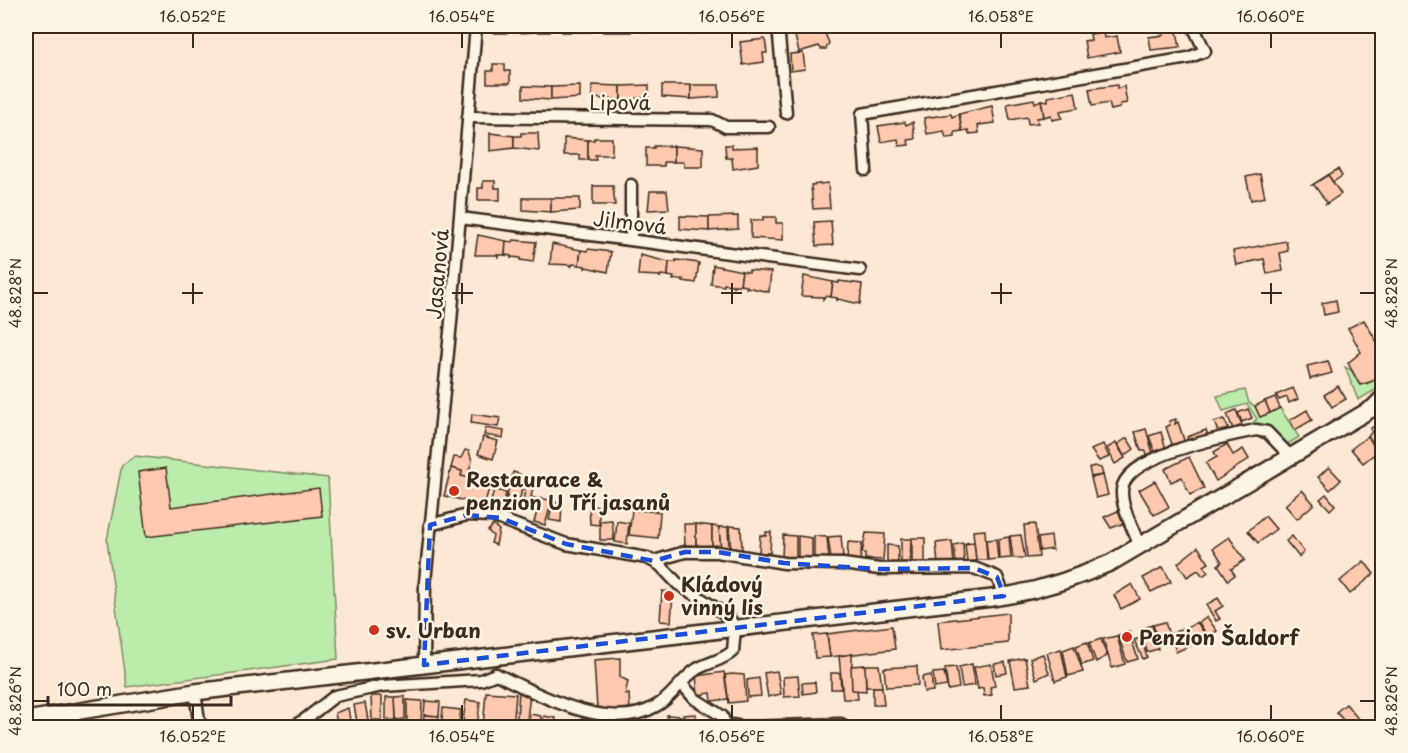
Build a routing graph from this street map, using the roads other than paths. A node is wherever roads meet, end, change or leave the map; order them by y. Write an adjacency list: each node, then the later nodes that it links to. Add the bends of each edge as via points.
1 (476, 26): 5 (street, Jasanová)
2 (778, 26): 4 (street)
3 (1193, 26): 7 (street, via 1205,51 1188,58 862,114)
4 (786, 113)
5 (468, 117): 6 (street, Lipová, via 712,120 726,127); 9 (street, Jasanová)
6 (769, 127)
7 (866, 170)
8 (631, 185): 10 (street)
9 (460, 218): 10 (street, Jilmová); 14 (street, Jasanová)
10 (631, 240): 11 (street, Jilmová)
11 (860, 270)
12 (1383, 399): 13 (main road)
13 (1292, 458): 15 (main road); 15 (street, via 1267,432 1256,430 1179,450 1137,468 1122,489)
14 (430, 525): 16 (street, via 467,515 492,516 566,544 639,555); 20 (street, Jasanová, via 424,594)
15 (1140, 547): 17 (main road, via 1053,586)
16 (654, 561): 17 (street, via 685,552 717,552 784,563 879,569 975,568 997,577); 18 (street, via 678,584 723,611)
17 (1004, 596): 18 (main road)
18 (735, 628): 19 (main road); 22 (street, via 733,651 696,669)
19 (498, 656): 20 (main road); 21 (street)
20 (424, 665): 23 (main road)
21 (496, 674): 22 (street, via 559,704 630,716 659,705); 26 (street, via 481,680 381,686 335,696)
22 (682, 684): 27 (street, via 695,699 722,716)
23 (195, 692): 24 (main road); 28 (street)
24 (26, 720)
25 (841, 724): 27 (street)
26 (297, 725): 29 (street)
27 (723, 726)
28 (200, 728)
29 (312, 728)

